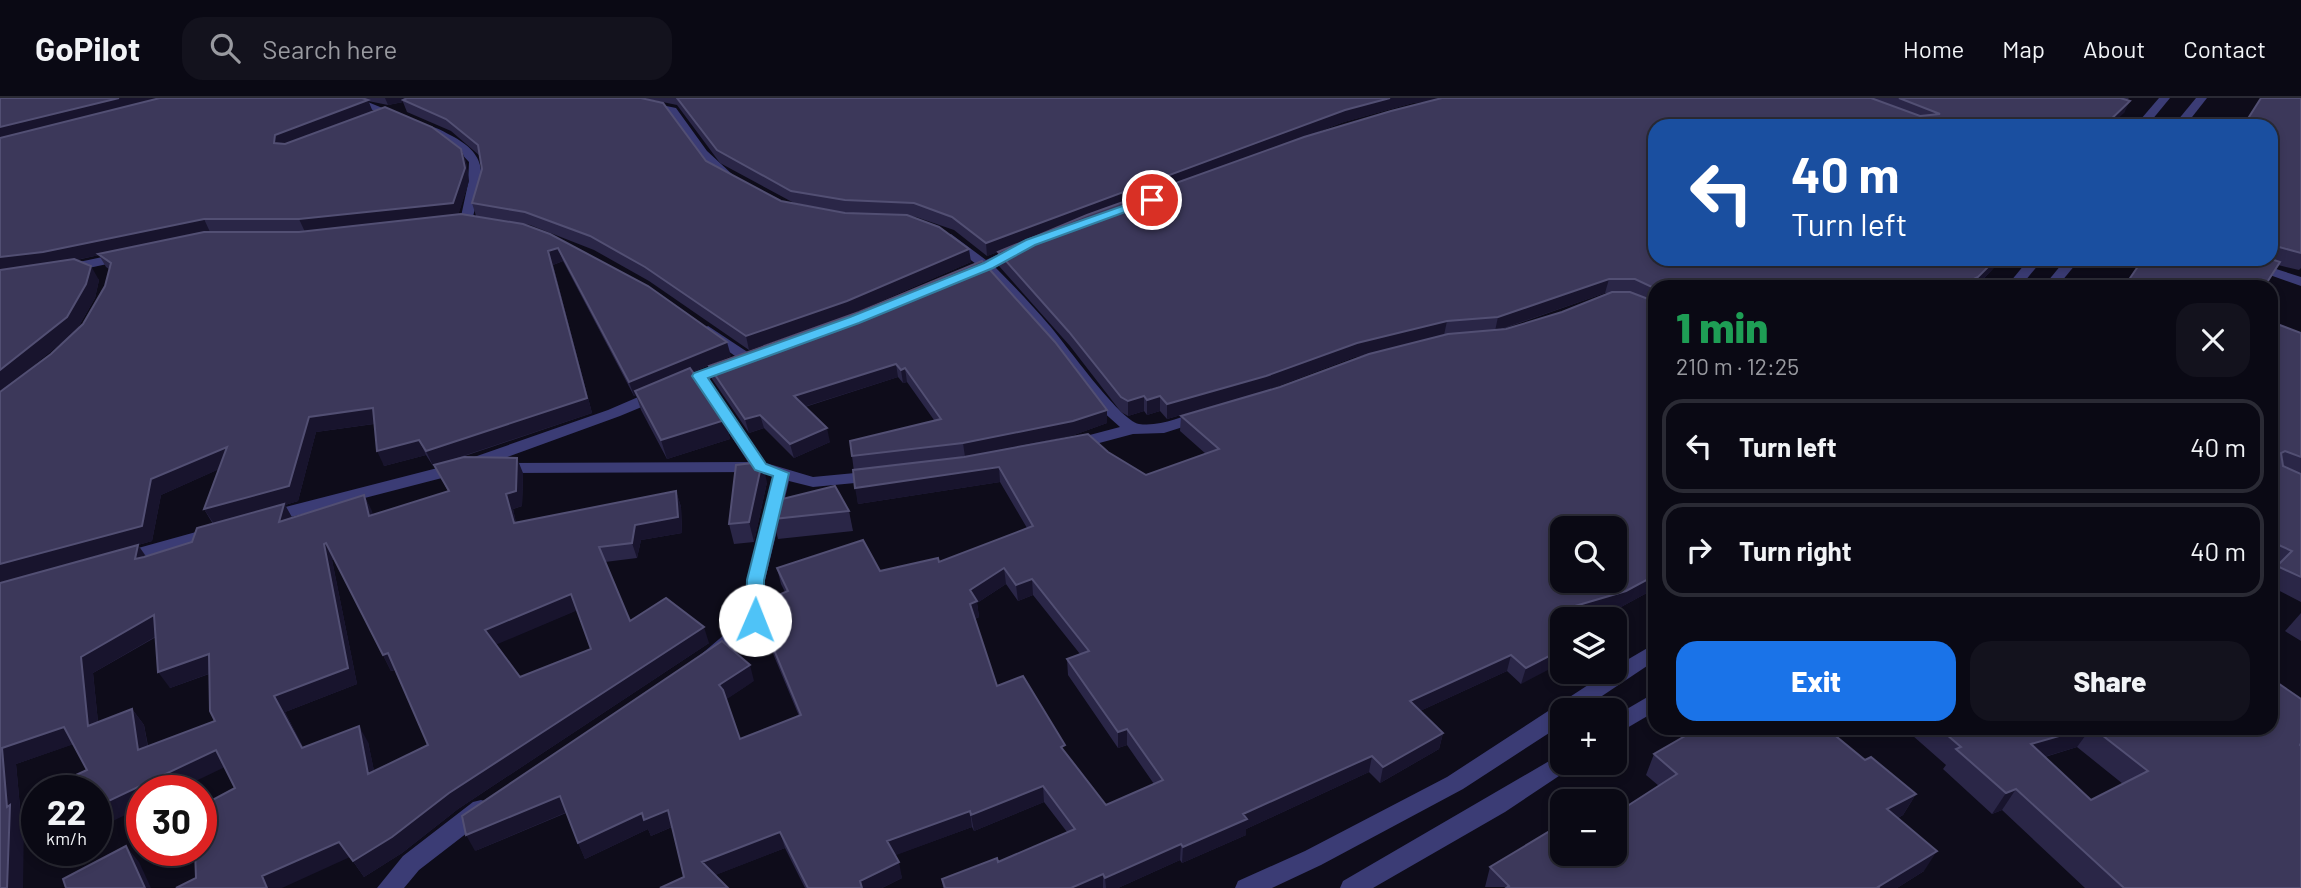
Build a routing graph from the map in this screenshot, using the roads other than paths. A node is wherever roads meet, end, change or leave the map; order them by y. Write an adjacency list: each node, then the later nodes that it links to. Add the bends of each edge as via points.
1 (348, 98): 7 (street)
2 (612, 98): 5 (street)
3 (2165, 98): 8 (street)
4 (2202, 98): 9 (street)
5 (661, 101): 10 (street, via 713,167)
6 (412, 104): 7 (street)
7 (383, 116): 11 (street, via 472,153 479,169 459,222)
8 (2147, 119)
9 (2185, 119)
10 (739, 181)
11 (496, 227)
12 (938, 231): 16 (street)
13 (1031, 243): 16 (street)
14 (138, 252): 15 (street, via 113,261)
15 (82, 264): 20 (street); 21 (street)
16 (988, 266): 22 (street); 29 (street, via 1063,351 1113,417)
17 (2030, 266): 23 (street)
18 (2067, 266): 24 (street)
19 (2253, 266): 25 (street)
20 (52, 272)
21 (108, 276)
22 (953, 279)
23 (2018, 280)
24 (2056, 280)
25 (2301, 282)
26 (691, 319): 27 (street, via 753,356)
27 (699, 376): 31 (street, via 614,413); 32 (street)
28 (1213, 413): 29 (street, via 1164,428)
29 (1133, 429): 30 (street)
30 (1057, 449)
31 (463, 467): 32 (street); 35 (street)
32 (760, 467): 33 (street)
33 (782, 473): 34 (street, via 813,482); 37 (street, via 755,580 755,620)
34 (900, 473)
35 (104, 564)
36 (1648, 655): 38 (street)
37 (689, 670)
38 (1585, 698)
39 (1648, 706): 40 (street)
40 (1627, 719)
41 (1550, 721): 45 (street, via 1455,783)
42 (1550, 770): 46 (street)
43 (500, 796): 44 (street, via 411,863)
44 (389, 888)
45 (1247, 888)
46 (1352, 888)

